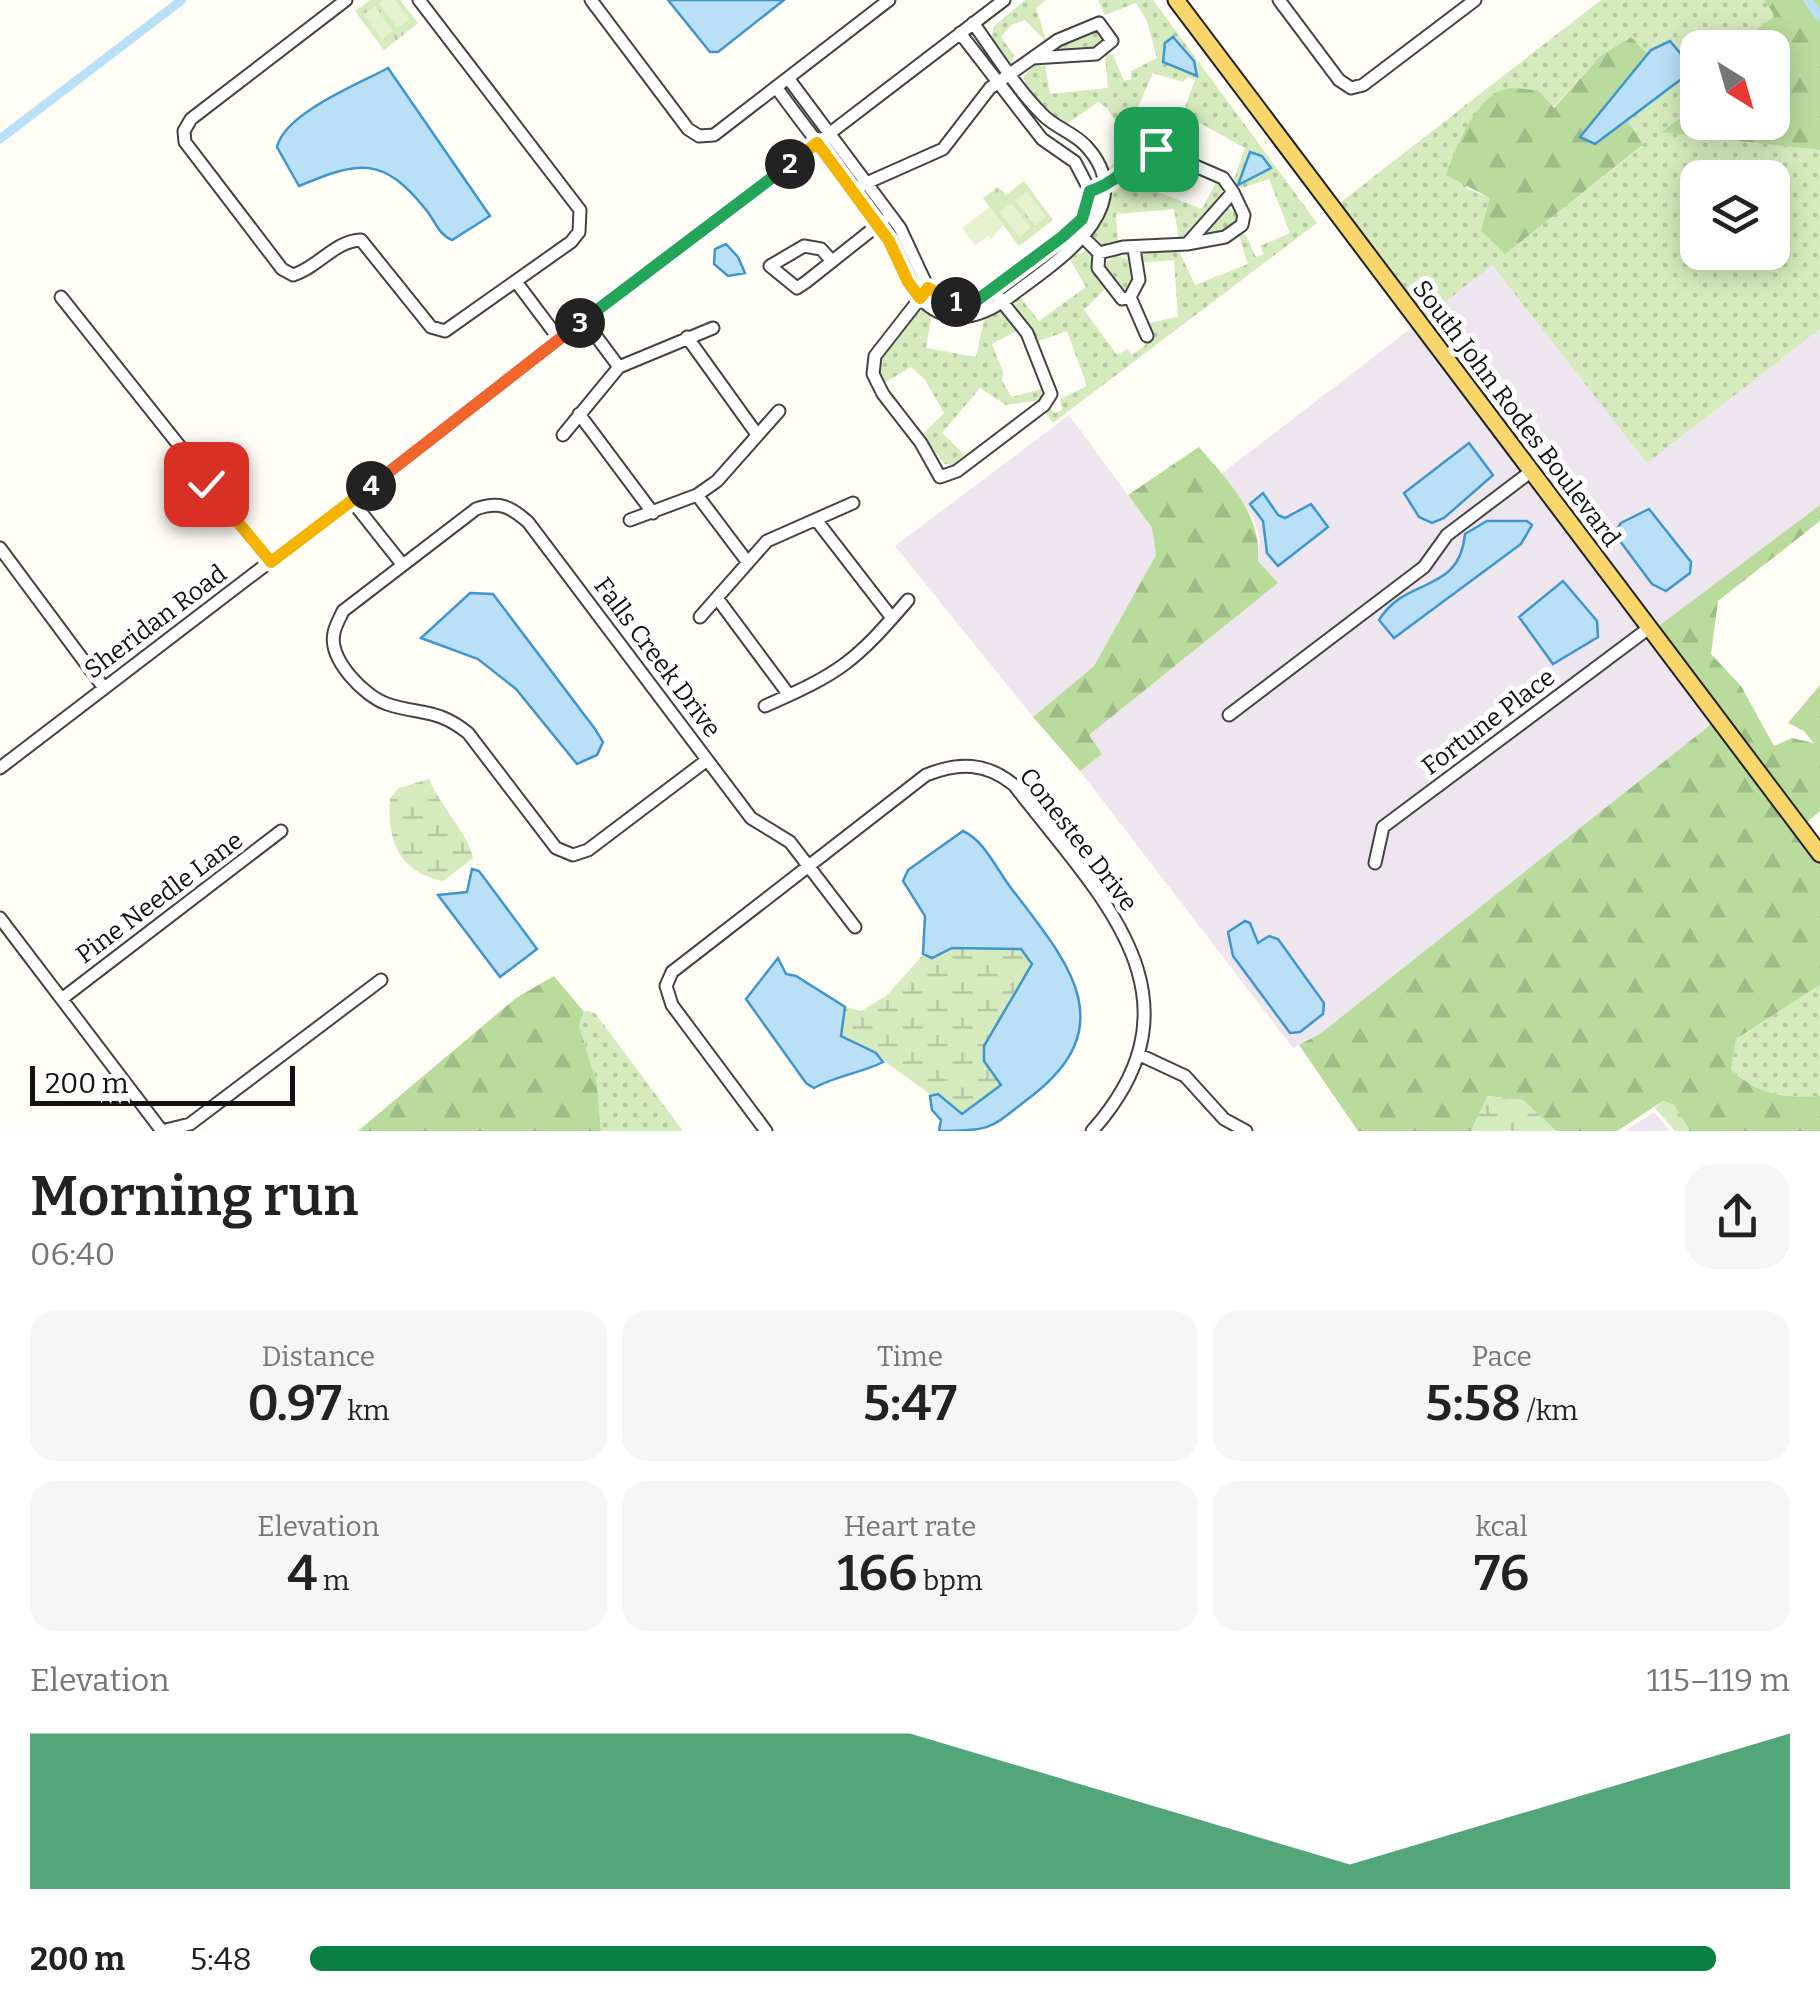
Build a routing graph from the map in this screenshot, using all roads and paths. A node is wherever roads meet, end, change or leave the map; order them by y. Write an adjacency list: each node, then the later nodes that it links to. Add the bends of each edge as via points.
1 (346, 0): 32 (street, via 191,118 185,142 282,270 293,275 346,240 361,240 432,326 445,332)
2 (419, 0): 32 (street, via 580,210 571,242)
3 (591, 0): 15 (street, via 699,136 714,134)
4 (889, 0): 13 (street)
5 (1004, 0): 9 (street, Sheridan Road)
6 (1176, 0): 48 (main road, South John Rodes Boulevard)
7 (1279, 0): 8 (street, via 1351,88)
8 (1475, 0)
9 (973, 23): 10 (street, Sheridan Road); 12 (street)
10 (960, 33): 14 (street); 17 (street, Sheridan Road)
11 (1033, 58): 11 (street, via 1093,24 1104,26 1112,41 1096,54); 12 (street)
12 (1012, 74): 14 (street); 16 (street, via 1039,112)
13 (788, 78): 15 (street); 17 (street)
14 (998, 82): 19 (street); 20 (street, via 943,149)
15 (776, 87): 18 (street)
16 (1061, 129): 19 (street); 21 (street, via 1093,157)
17 (830, 133): 18 (street, Sheridan Road); 20 (street)
18 (817, 143): 22 (street); 38 (street, Sheridan Road)
19 (1052, 145): 21 (street)
20 (865, 183): 22 (street); 24 (street)
21 (1096, 189): 23 (street, via 1156,149 1223,178); 26 (street); 27 (street, via 1102,205)
22 (853, 192): 25 (street)
23 (1234, 192): 28 (street); 28 (street, via 1242,225 1225,237)
24 (890, 215): 25 (street); 34 (street)
25 (878, 225): 31 (street); 34 (street)
26 (1074, 227): 27 (street); 33 (street)
27 (1084, 238): 30 (street); 37 (street)
28 (1187, 244): 29 (street)
29 (1134, 249): 30 (street); 35 (street, via 1139,280)
30 (1099, 253): 35 (street, via 1107,282 1122,299)
31 (832, 261): 31 (street, via 797,288 770,266 804,246 821,249)
32 (517, 283): 42 (street)
33 (994, 290): 34 (street, via 976,301 949,302); 37 (street)
34 (924, 293): 37 (street, via 935,311 962,317); 37 (street, via 875,356 873,374 940,478 1044,406 1050,394 1027,333)
35 (1130, 297): 40 (street)
36 (61, 298): 57 (street)
37 (1003, 302)
38 (584, 320): 42 (street, Sheridan Road); 43 (street)
39 (713, 328): 41 (street)
40 (1147, 336)
41 (687, 337): 43 (street); 46 (street)
42 (560, 339): 50 (street, Sheridan Road)
43 (619, 367): 45 (street)
44 (779, 410): 46 (street)
45 (579, 414): 47 (street); 52 (street)
46 (756, 434): 49 (street)
47 (562, 435)
48 (1529, 473): 63 (main road, South John Rodes Boulevard); 67 (street, via 1447,534 1424,567)
49 (697, 496): 52 (street); 56 (street)
50 (352, 501): 57 (street, Sheridan Road); 58 (street)
51 (853, 502): 54 (street)
52 (653, 513): 53 (street)
53 (630, 520)
54 (818, 522): 56 (street, via 767,541); 62 (street)
55 (0, 548): 64 (street)
56 (746, 560): 59 (street)
57 (271, 562): 64 (street, Sheridan Road)
58 (402, 564): 68 (street, Falls Creek Drive, via 476,509 511,506); 68 (street, via 343,611 333,635 336,656 366,693 388,705 450,718 468,732 556,848 573,855 588,850)
59 (718, 598): 61 (street); 65 (street)
60 (908, 600): 62 (street)
61 (700, 617)
62 (892, 618): 65 (street, via 842,670)
63 (1649, 628): 71 (main road, South John Rodes Boulevard); 72 (street, Fortune Place, via 1384,827)
64 (104, 688): 69 (street, Sheridan Road)
65 (789, 695): 66 (street)
66 (765, 706)
67 (1230, 715)
68 (707, 760): 73 (street, Falls Creek Drive, via 750,818 790,842)
69 (1, 766)
70 (282, 831): 77 (street, Pine Needle Lane)
71 (1820, 854)
72 (1374, 863)
73 (808, 866): 75 (street, Falls Creek Drive); 78 (street, Conestee Drive, via 926,776 969,764 998,772 1134,950 1142,982); 79 (street, Conestee Drive, via 672,972 666,986 672,1006)
74 (0, 918): 77 (street)
75 (855, 927)
76 (381, 980): 77 (street, via 190,1124 162,1130)
77 (63, 998)
78 (1140, 1056): 80 (street, Conestee Drive, via 1119,1101); 81 (street, via 1185,1076 1224,1119)
79 (766, 1131)
80 (1092, 1131)
81 (1246, 1131)

